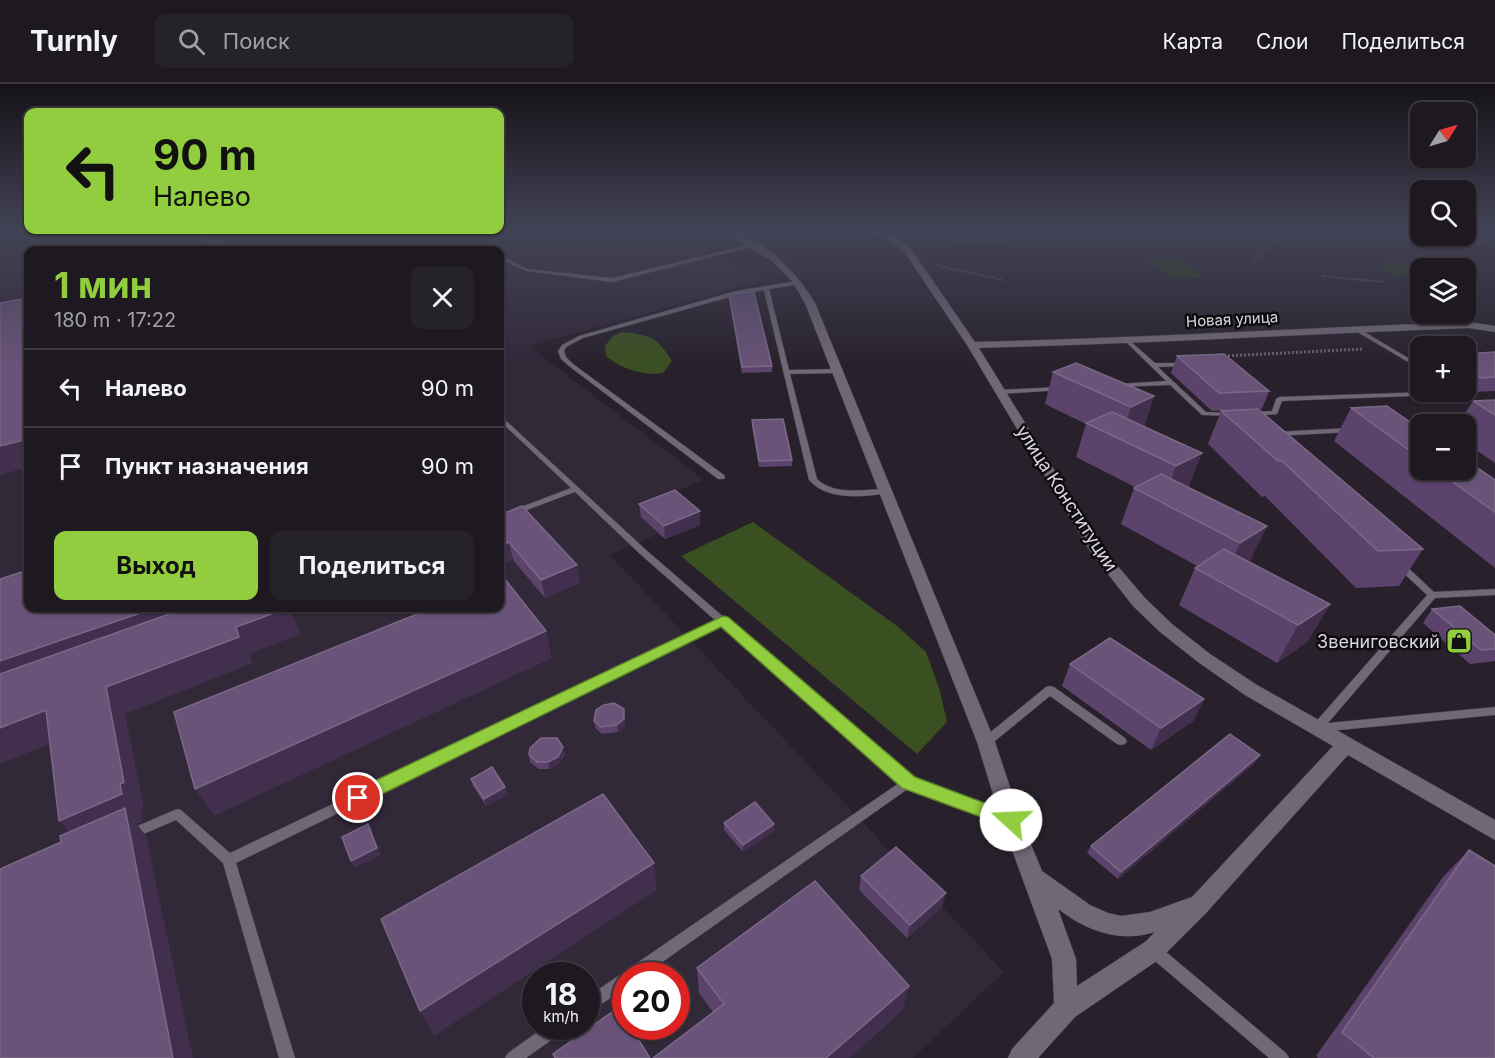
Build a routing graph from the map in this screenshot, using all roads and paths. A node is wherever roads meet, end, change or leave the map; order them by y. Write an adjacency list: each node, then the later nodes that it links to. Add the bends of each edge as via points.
1 (581, 276): 2 (lane, via 612,280)
2 (626, 276)
3 (792, 276): 9 (street)
4 (925, 276): 14 (street, улица Конституции)
5 (987, 276): 7 (path)
6 (1327, 276): 8 (path)
7 (1003, 280)
8 (1384, 282)
9 (799, 284): 10 (lane); 19 (street)
10 (766, 289): 20 (lane); 29 (lane, via 736,293 581,337 561,351 571,365)
11 (1356, 329): 12 (street, Новая улица, via 1468,325); 13 (street, Новая улица); 15 (lane)
12 (1494, 329)
13 (1128, 341): 14 (street, Новая улица); 18 (lane)
14 (972, 345): 24 (street, улица Конституции)
15 (1387, 348): 16 (lane); 17 (path, via 1210,357)
16 (1410, 361)
17 (1198, 363): 18 (lane)
18 (1155, 365): 21 (lane)
19 (838, 371): 20 (lane); 31 (street)
20 (786, 372): 31 (lane, via 816,485 832,492)
21 (1173, 383): 22 (lane); 25 (lane, via 1204,414 1216,416 1275,413 1280,399)
22 (1115, 386)
23 (1068, 388): 24 (lane)
24 (999, 392): 38 (street, улица Конституции, via 1097,551 1139,602 1203,658)
25 (1410, 394)
26 (504, 422): 30 (lane)
27 (1359, 429): 28 (lane)
28 (1267, 434)
29 (721, 477)
30 (576, 489): 32 (lane); 36 (lane)
31 (886, 491): 40 (street)
32 (504, 516)
33 (1388, 555): 35 (lane)
34 (1495, 592): 35 (lane)
35 (1432, 595): 38 (lane)
36 (723, 621): 42 (lane); 46 (lane)
37 (1495, 711): 38 (lane)
38 (1317, 728): 41 (street, улица Конституции)
39 (1121, 741): 40 (lane, via 1050,690)
40 (986, 742): 43 (street)
41 (1346, 745): 44 (street, улица Конституции); 48 (street)
42 (908, 783): 43 (lane); 50 (lane)
43 (1011, 820): 47 (street)
44 (1495, 831)
45 (115, 842): 46 (lane, via 177,814)
46 (229, 860): 53 (lane)
47 (1035, 877): 48 (street, via 1067,904 1099,921 1132,927); 51 (street, via 1064,959)
48 (1199, 904): 49 (street)
49 (1153, 950): 51 (street); 56 (lane)
50 (651, 962)
51 (1066, 1008): 55 (street)
52 (539, 1040): 54 (lane)
53 (287, 1058)
54 (513, 1058)
55 (1021, 1058)
56 (1281, 1058)

